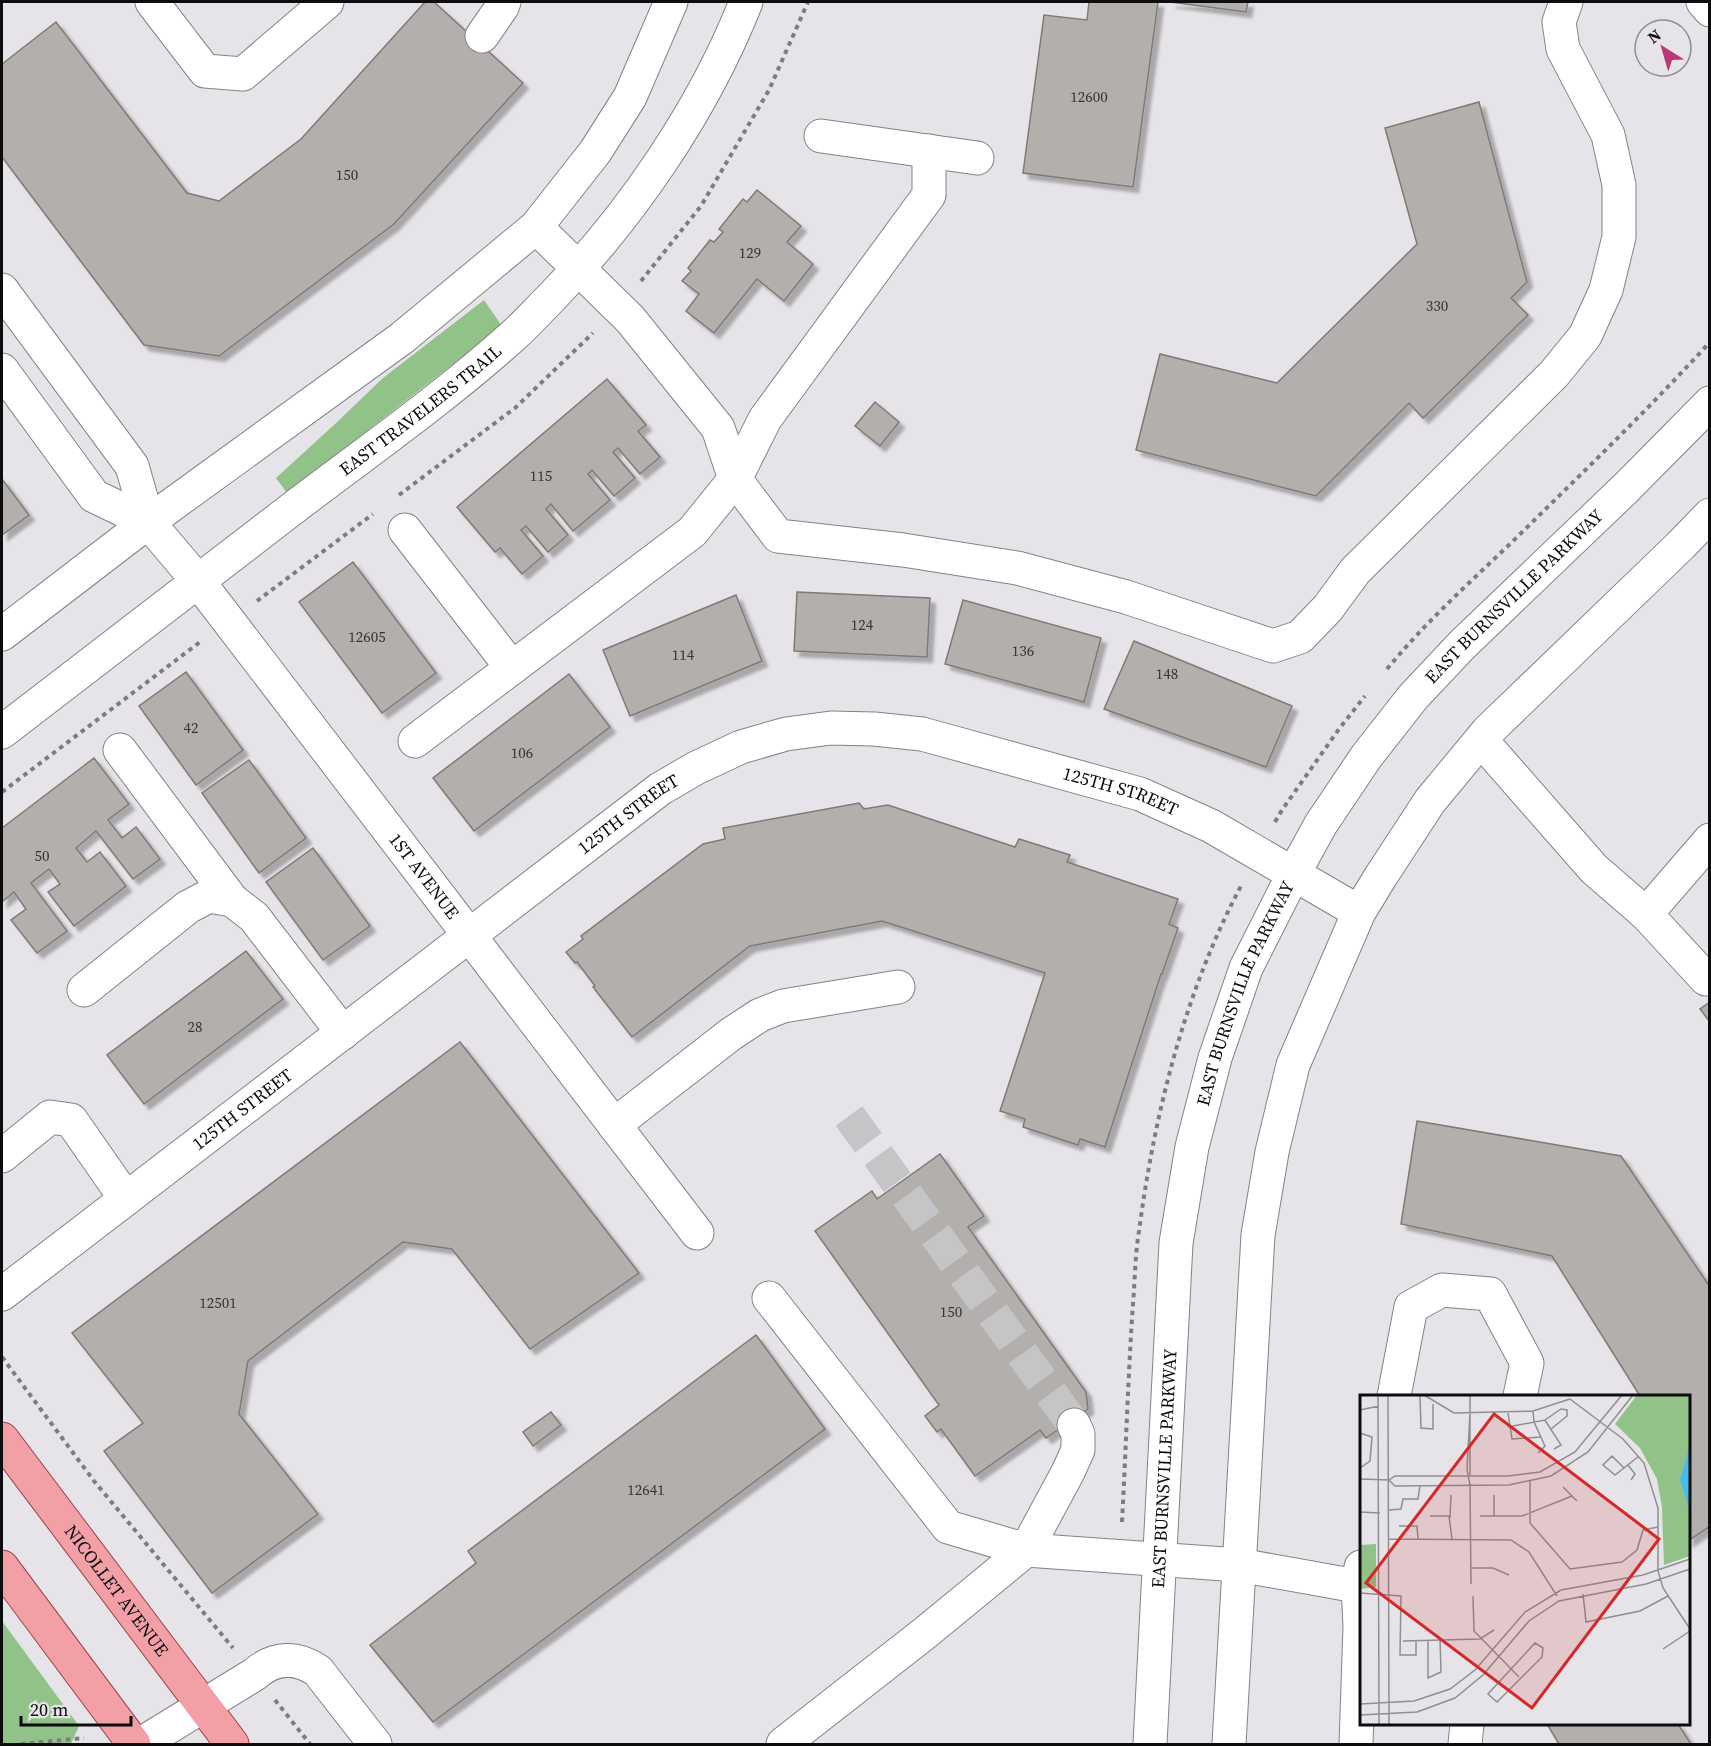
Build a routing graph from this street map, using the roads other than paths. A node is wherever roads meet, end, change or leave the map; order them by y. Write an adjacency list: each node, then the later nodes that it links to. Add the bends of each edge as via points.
1 (327, 2): 7 (street, via 243,74 205,71)
2 (504, 2): 9 (street)
3 (671, 2): 13 (street, via 630,97 595,152)
4 (746, 2): 14 (street, EAST TRAVELERS TRAIL, via 685,124 625,213)
5 (1566, 2): 18 (street, via 1559,22 1563,49 1608,135 1619,185 1619,237 1606,290 1585,336 1554,374 1355,572 1300,637 1274,646 1126,597 1017,567 778,536)
6 (1703, 2): 8 (street)
7 (160, 4)
8 (1710, 10)
9 (482, 36)
10 (821, 136): 11 (street)
11 (929, 152): 12 (street); 18 (street, via 929,195 765,419)
12 (977, 158)
13 (536, 226): 14 (street); 20 (street, via 402,338)
14 (580, 268): 18 (street, via 630,319 718,428); 22 (street, EAST TRAVELERS TRAIL, via 515,334 451,389)
15 (2, 290): 20 (street, via 132,466)
16 (2, 370): 20 (street, via 94,496)
17 (1710, 403): 30 (street, EAST BURNSVILLE PARKWAY, via 1413,697 1366,757)
18 (735, 478): 24 (street, via 692,532)
19 (1710, 515): 26 (street)
20 (148, 522): 22 (street, 1ST AVENUE); 23 (street)
21 (405, 530): 24 (street)
22 (198, 580): 25 (street, EAST TRAVELERS TRAIL); 34 (street, 1ST AVENUE)
23 (2, 634)
24 (512, 668): 27 (street)
25 (2, 732)
26 (1481, 740): 32 (street, via 1430,801); 33 (street, via 1594,869)
27 (415, 741)
28 (120, 750): 31 (street)
29 (1710, 840): 33 (street)
30 (1294, 873): 32 (street, 125TH STREET); 34 (street, 125TH STREET, via 1211,826 1140,794 922,734 831,728 786,734 741,747 696,768 660,789); 50 (street, EAST BURNSVILLE PARKWAY, via 1246,968 1215,1058 1192,1147 1176,1243)
31 (232, 900): 37 (street, via 209,896 188,907); 38 (street, via 254,917)
32 (1359, 912): 51 (street, via 1293,1065 1264,1190)
33 (1646, 914): 35 (street)
34 (469, 935): 38 (street, 125TH STREET); 39 (street, 1ST AVENUE)
35 (1706, 979)
36 (898, 987): 39 (street, via 783,1006 760,1015)
37 (84, 990)
38 (343, 1033): 41 (street, 125TH STREET)
39 (614, 1125): 42 (street, 1ST AVENUE)
40 (2, 1156): 41 (street, via 50,1117 71,1120)
41 (126, 1199): 43 (street, 125TH STREET)
42 (698, 1233)
43 (2, 1294)
44 (769, 1298): 49 (street, via 948,1527)
45 (1394, 1395): 46 (street, via 1412,1307 1442,1290 1490,1294 1527,1364)
46 (1520, 1395)
47 (1074, 1425): 49 (street, via 1078,1450)
48 (2, 1439): 54 (main road, NICOLLET AVENUE)
49 (1026, 1550): 50 (street); 60 (street)
50 (1161, 1558): 51 (street); 61 (street, EAST BURNSVILLE PARKWAY)
51 (1239, 1565): 53 (street); 62 (street)
52 (2, 1567): 56 (main road)
53 (1360, 1580): 63 (street)
54 (202, 1706): 57 (street); 58 (main road, NICOLLET AVENUE); 59 (street, via 263,1667 292,1660 307,1663 329,1683)
55 (1467, 1725): 64 (street)
56 (134, 1744)
57 (141, 1744)
58 (232, 1744)
59 (375, 1744)
60 (783, 1744)
61 (1150, 1744)
62 (1229, 1744)
63 (1356, 1744)
64 (1465, 1744)

